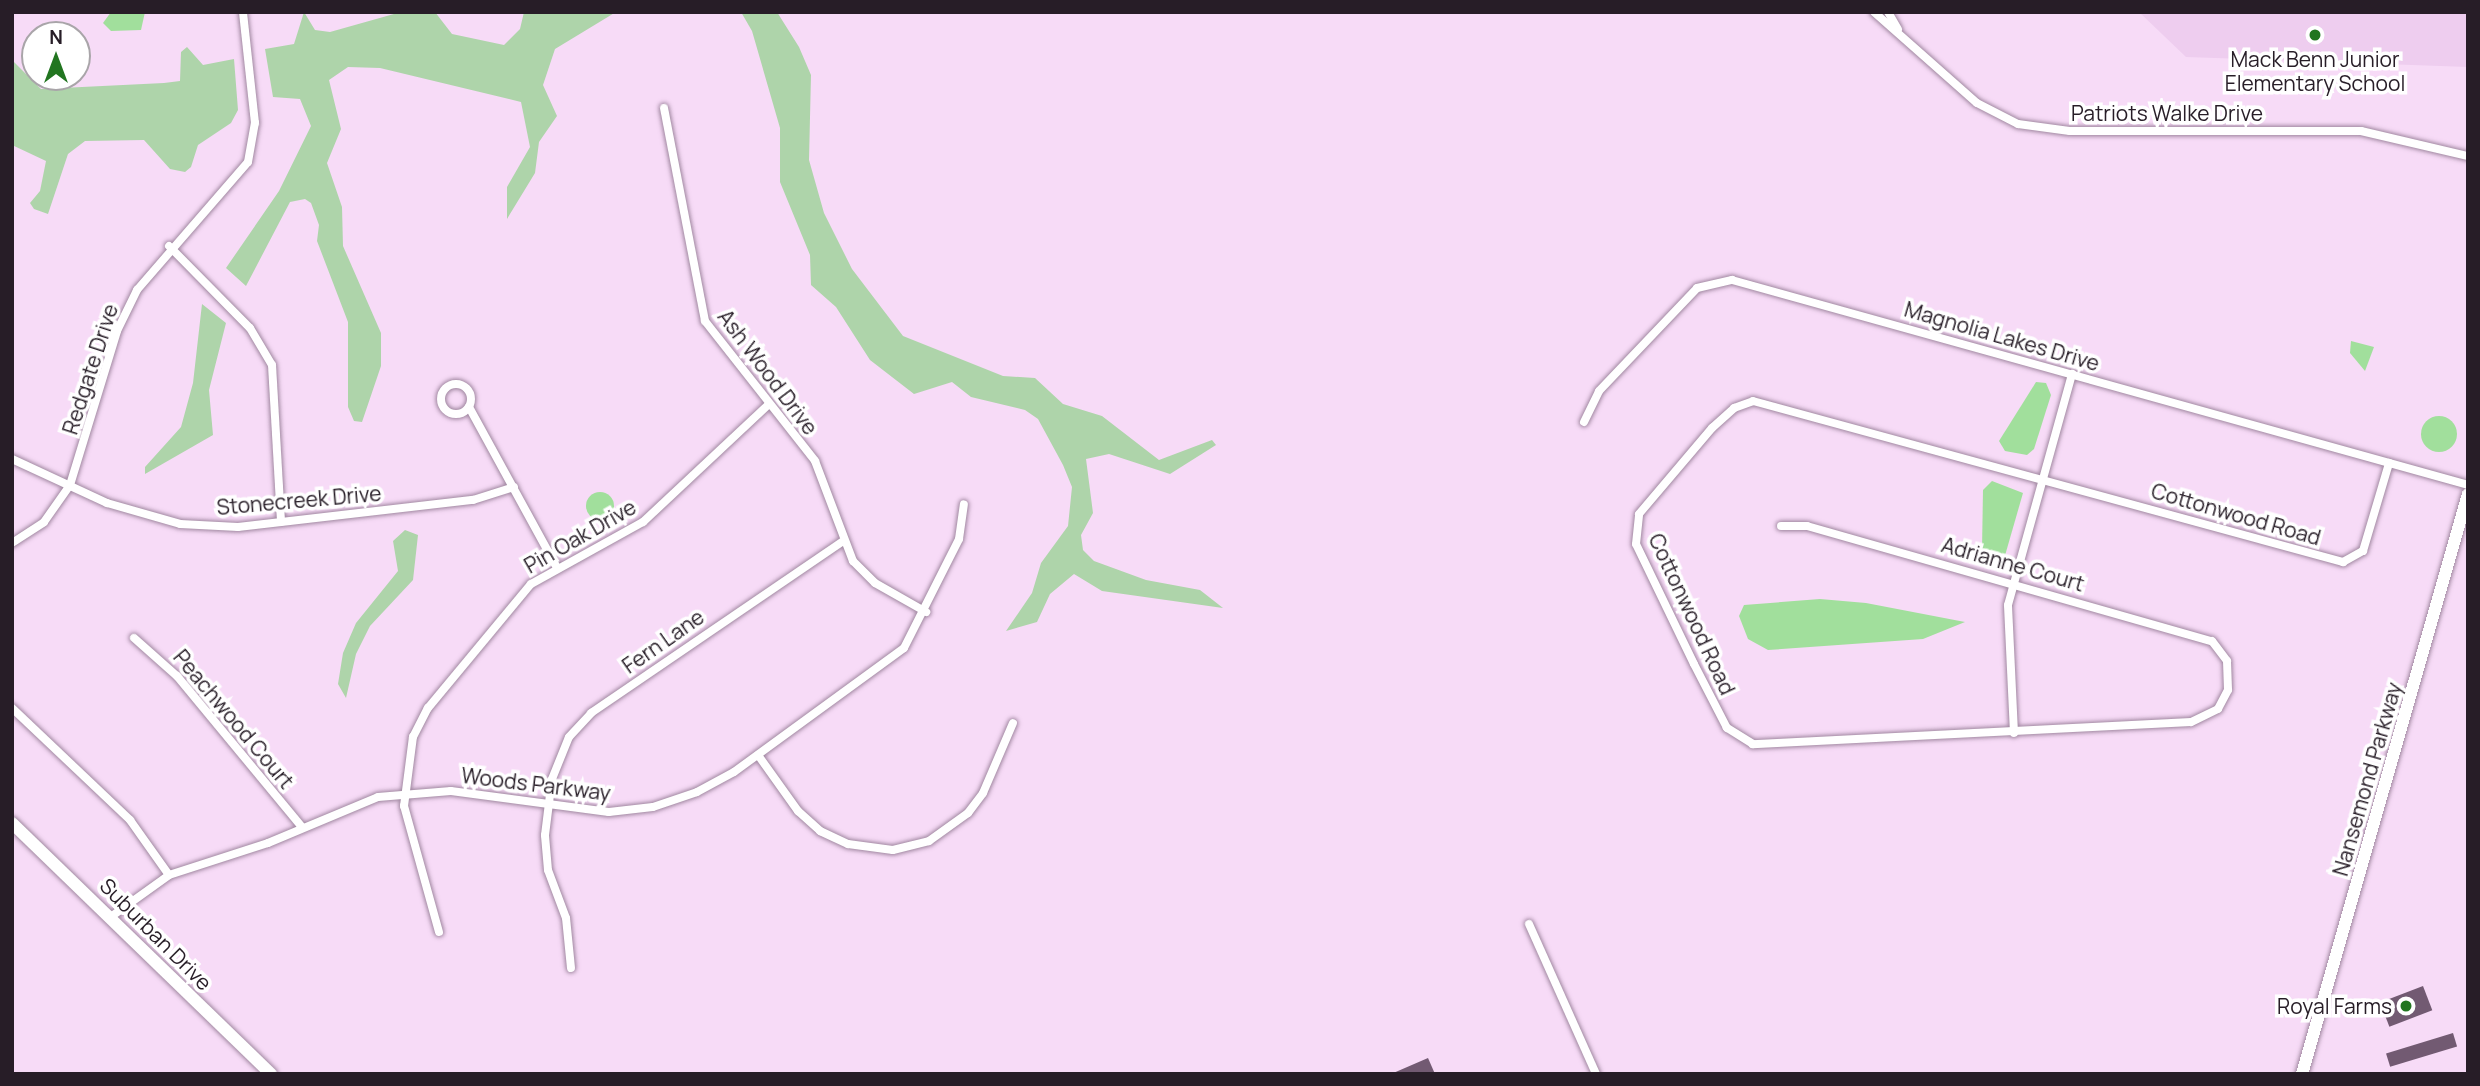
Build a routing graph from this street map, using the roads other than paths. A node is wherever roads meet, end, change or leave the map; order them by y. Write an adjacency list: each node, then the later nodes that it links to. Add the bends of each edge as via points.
1 (243, 12): 7 (street, Redgate Drive, via 253,147 240,175)
2 (1874, 12): 4 (street, Patriots Walke Drive)
3 (1888, 12): 4 (street, Patriots Walke Drive)
4 (1898, 29): 6 (street, Patriots Walke Drive, via 1977,103 2035,128 2361,131)
5 (664, 108): 9 (street, Ash Wood Drive, via 699,306 711,332)
6 (2468, 156)
7 (169, 246): 15 (street, Redgate Drive, via 125,313); 20 (street, via 250,328 272,365)
8 (2072, 374): 11 (street, Magnolia Lakes Drive, via 1719,279 1697,288 1669,316 1599,391); 13 (street, Magnolia Lakes Drive); 14 (street)
9 (768, 405): 22 (street, Ash Wood Drive, via 822,474); 24 (street, Pin Oak Drive, via 643,522)
10 (469, 407): 17 (street)
11 (1584, 422)
12 (12, 459): 15 (street, Stonecreek Drive)
13 (2389, 463): 14 (street, Cottonwood Road, via 2363,551 2343,562); 16 (street, Magnolia Lakes Drive)
14 (2044, 478): 25 (street); 31 (street, Cottonwood Road, via 1753,401 1734,408 1712,428 1644,503 1636,525 1636,544 1704,685 1727,727 1742,740 1779,746)
15 (70, 485): 20 (street, Stonecreek Drive, via 136,514 180,524); 23 (street, Redgate Drive, via 51,514)
16 (2468, 485)
17 (514, 487): 20 (street, Stonecreek Drive, via 473,499); 24 (street)
18 (2468, 494): 44 (main road, Nansemond Parkway)
19 (964, 504): 26 (street, Woods Parkway, via 959,540)
20 (281, 522)
21 (1781, 526): 25 (street, Adrianne Court, via 1807,526)
22 (842, 542): 26 (street, Ash Wood Drive, via 875,583); 34 (street, Fern Lane, via 591,713 561,752)
23 (12, 543)
24 (557, 568): 33 (street, Pin Oak Drive, via 516,598 428,708 413,737)
25 (2014, 583): 28 (street, Adrianne Court, via 2198,635 2212,641); 31 (street, via 2007,620)
26 (926, 612): 32 (street, Woods Parkway, via 892,660)
27 (134, 638): 36 (street, Peachwood Court, via 177,676)
28 (2226, 658): 31 (street, Cottonwood Road, via 2228,690 2218,709 2201,719)
29 (12, 708): 37 (street, via 130,820)
30 (1013, 723): 32 (street, via 983,793 968,813 936,837 893,850 857,846 820,831 798,811)
31 (2014, 733)
32 (758, 755): 34 (street, Woods Parkway, via 706,788 653,807 609,812)
33 (404, 792): 34 (street, Woods Parkway, via 451,791); 36 (street, Woods Parkway, via 360,802); 40 (street, Pin Oak Drive, via 406,822)
34 (547, 804): 41 (street, Fern Lane, via 546,859 566,918)
35 (12, 823): 38 (main road, Suburban Drive)
36 (302, 827): 37 (street, Woods Parkway)
37 (169, 875): 38 (street, Woods Parkway)
38 (112, 916): 42 (main road, Suburban Drive)
39 (1529, 923): 43 (street)
40 (439, 932)
41 (571, 968)
42 (271, 1074)
43 (1596, 1074)
44 (2302, 1074)

